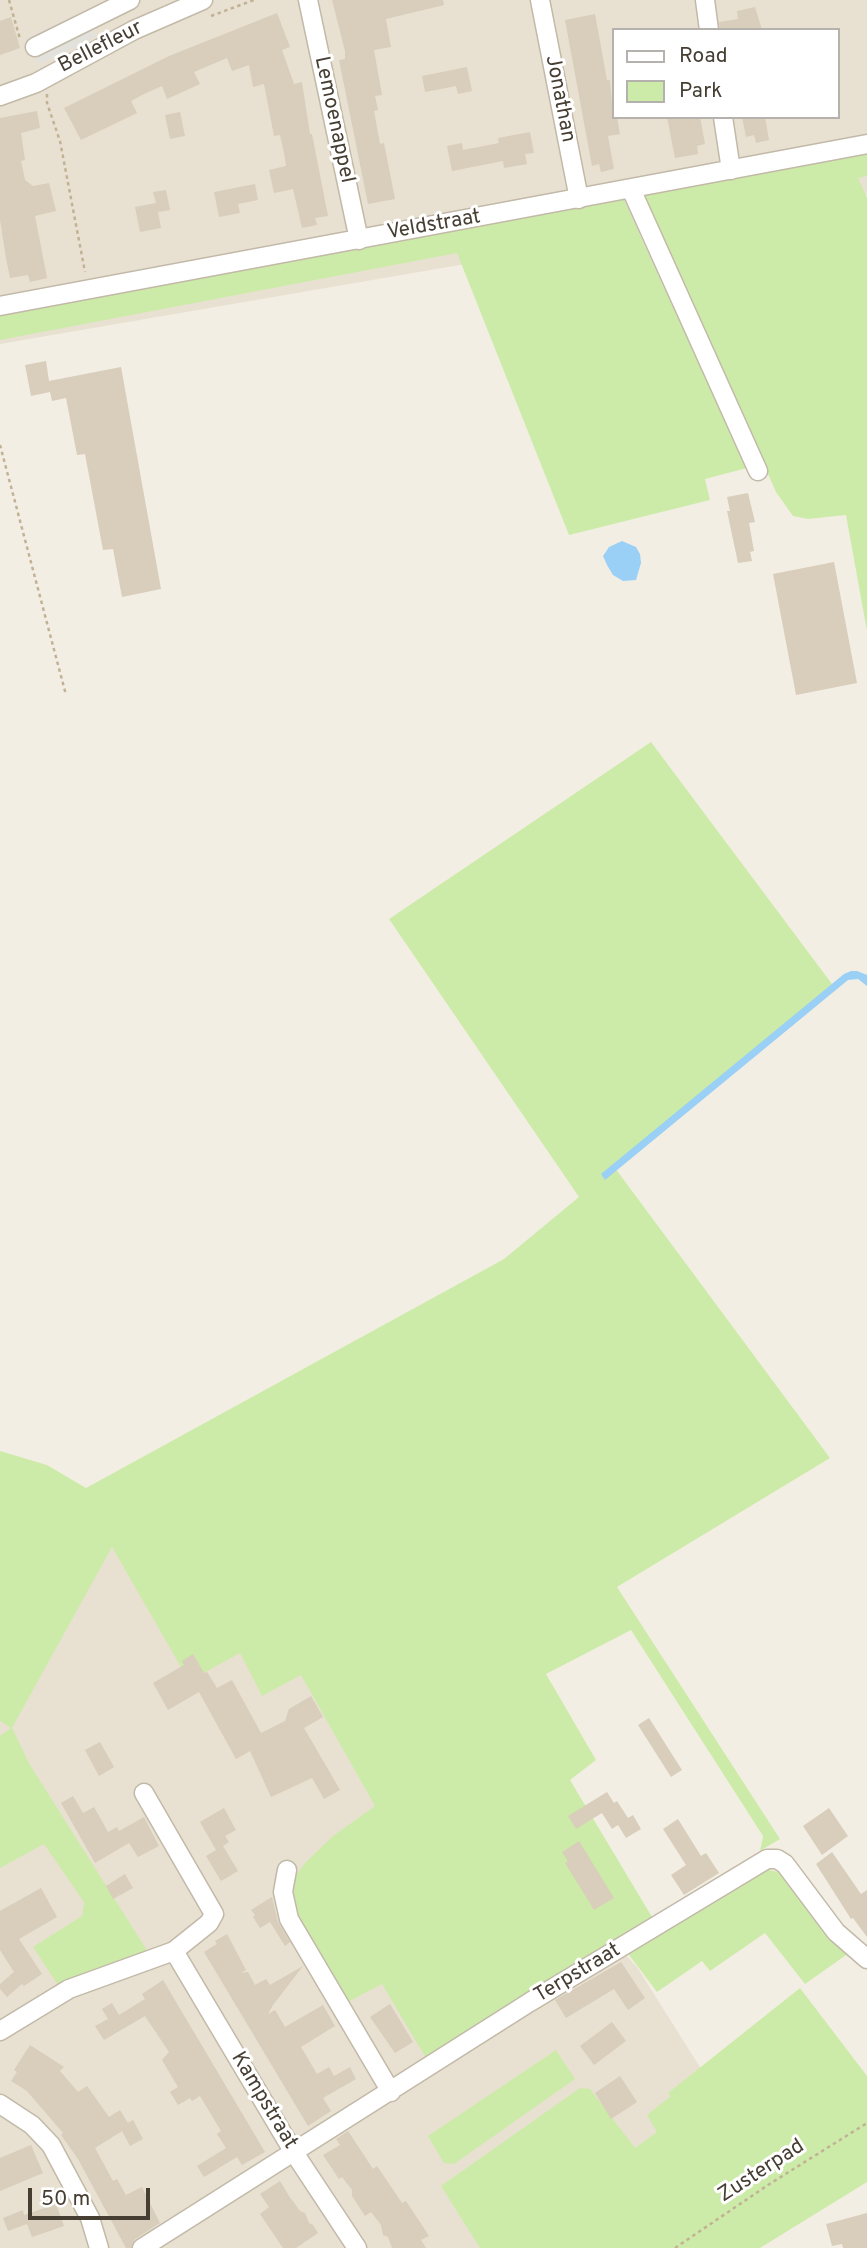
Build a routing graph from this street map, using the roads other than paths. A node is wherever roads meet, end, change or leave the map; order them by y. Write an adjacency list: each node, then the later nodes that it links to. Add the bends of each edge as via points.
1 (203, 0): 7 (street, Bellefleur)
2 (308, 0): 15 (street, Lemoenappel)
3 (540, 0): 14 (street, Jonathan)
4 (705, 0): 6 (street)
5 (124, 1): 7 (street); 8 (street)
6 (709, 28)
7 (134, 30): 9 (street, Bellefleur, via 41,88)
8 (35, 47)
9 (0, 96)
10 (723, 119): 12 (street)
11 (867, 144): 12 (street, Veldstraat)
12 (732, 170): 13 (street, Veldstraat)
13 (631, 189): 14 (street, Veldstraat); 17 (street)
14 (579, 199): 15 (street, Veldstraat)
15 (359, 240): 16 (street, Veldstraat)
16 (0, 305)
17 (758, 471)
18 (144, 1793): 20 (street, via 214,1914)
19 (287, 1870): 23 (street, via 283,1892 289,1919)
20 (174, 1951): 22 (street, via 69,1989); 25 (street, Kampstraat)
21 (867, 1959): 23 (street, Terpstraat, via 836,1933 785,1864 767,1859)
22 (0, 2031)
23 (391, 2092): 25 (street, Terpstraat)
24 (0, 2104): 26 (street, via 32,2125 51,2145 90,2218)
25 (293, 2151): 27 (street, Terpstraat); 28 (street, Kampstraat)
26 (99, 2248)
27 (142, 2248)
28 (357, 2248)

